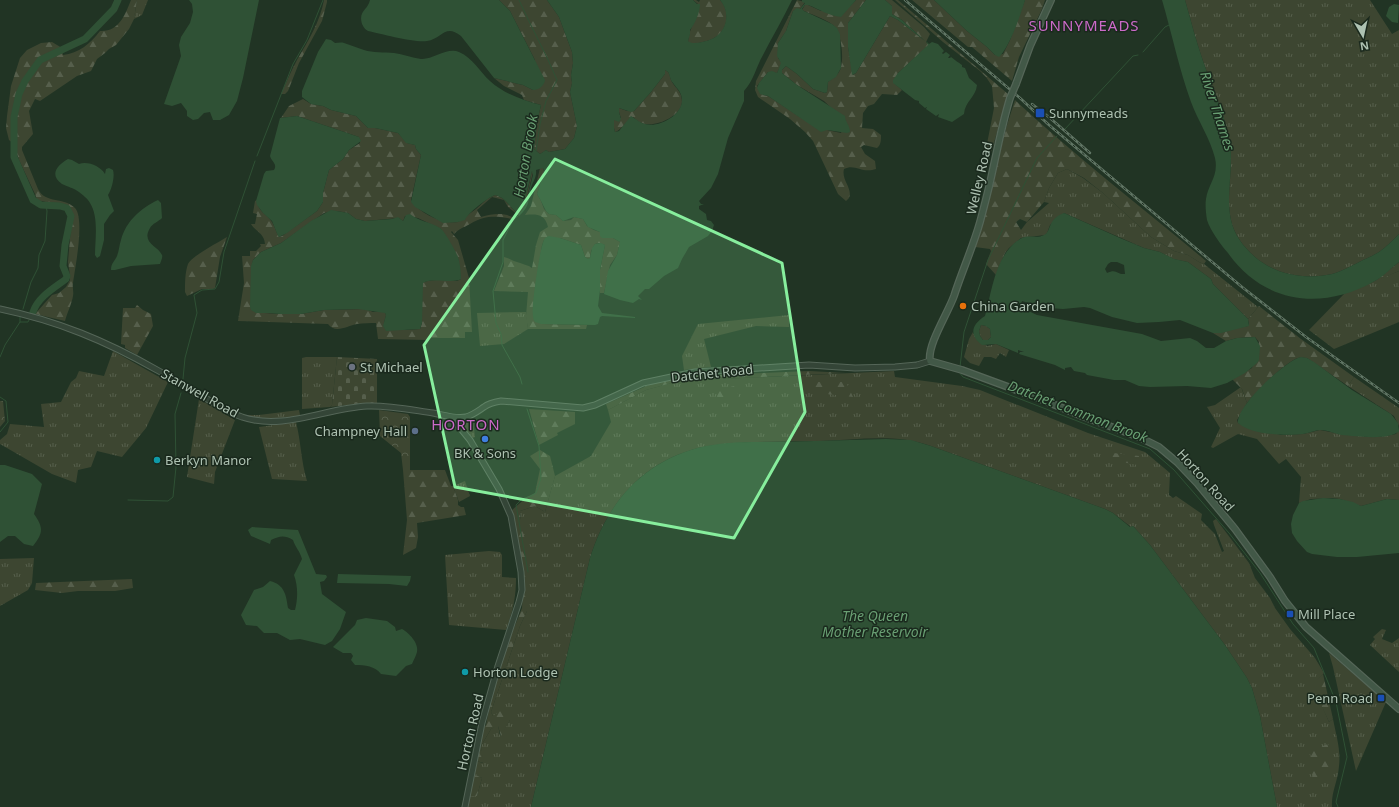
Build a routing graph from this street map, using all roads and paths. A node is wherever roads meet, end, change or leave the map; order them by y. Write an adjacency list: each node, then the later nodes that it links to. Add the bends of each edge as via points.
1 (1051, 0): 3 (main road, Welley Road, bridge, via 1010,98 1002,122 980,224 952,301 931,348)
2 (0, 309): 4 (street, Stanwell Road, via 77,331 118,348 225,409 253,420 268,422 367,406)
3 (930, 361): 4 (street, Datchet Road, via 895,367 809,365 695,372 643,384 589,407 501,401 488,404 475,414); 5 (main road, Horton Road, via 960,369 1139,437 1159,447 1192,478 1235,529 1285,602 1306,627)
4 (456, 418): 6 (street, Horton Road, via 457,424 470,440 499,489 511,516 522,590 482,723)
5 (1399, 710)
6 (465, 807)

